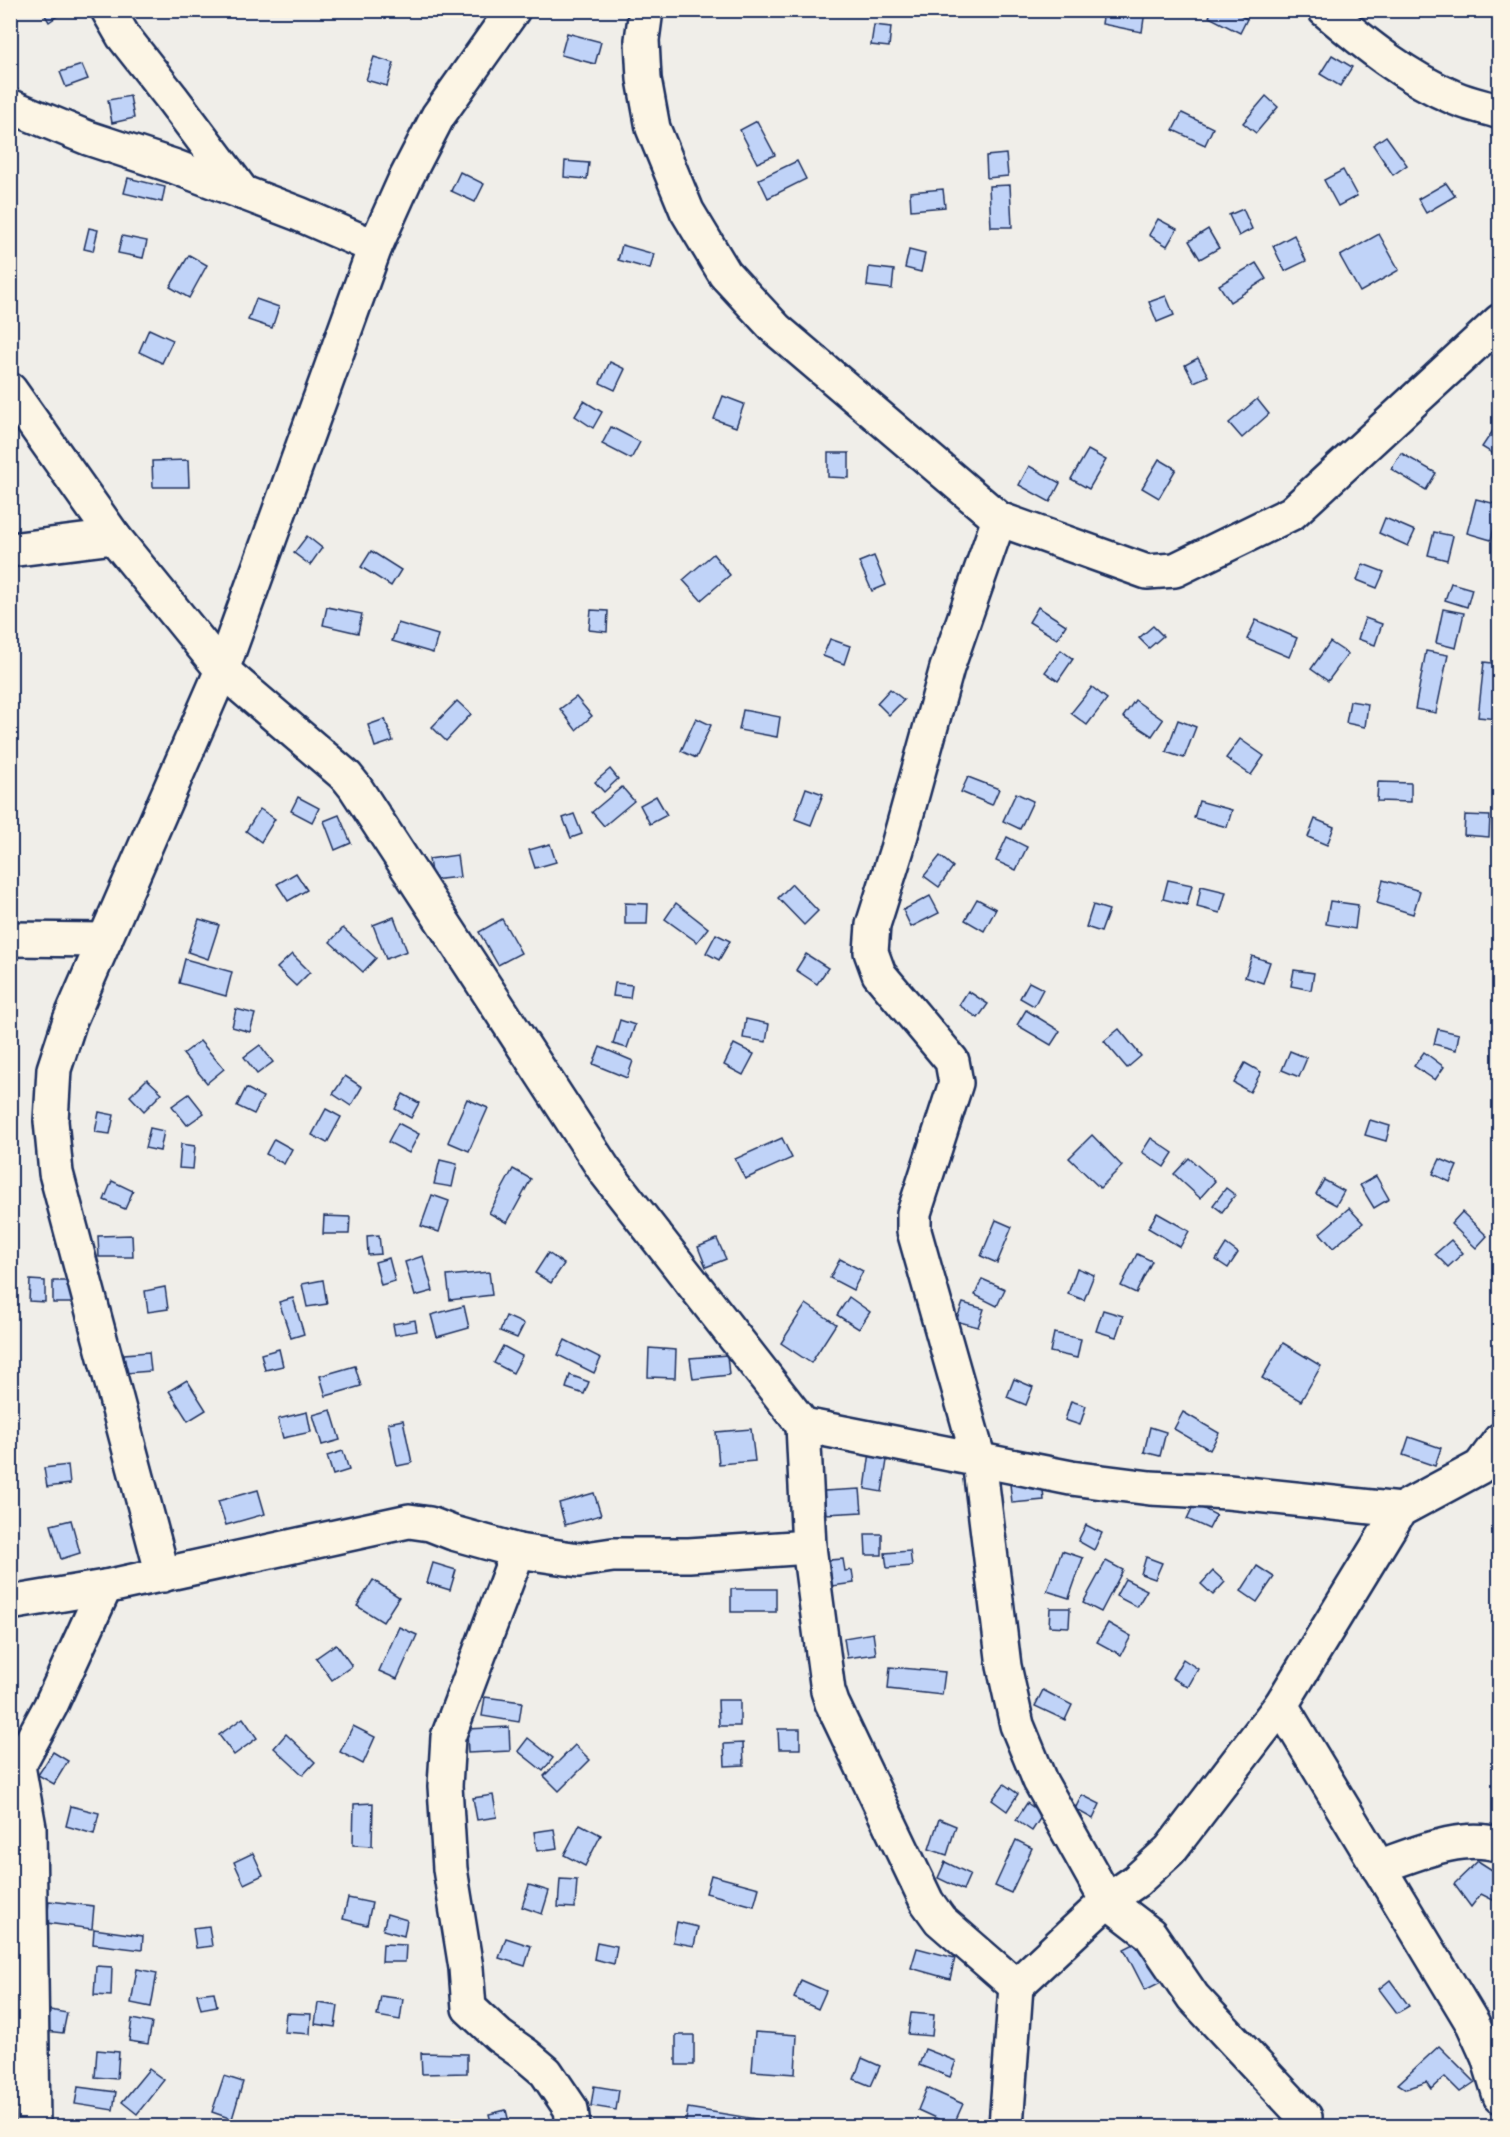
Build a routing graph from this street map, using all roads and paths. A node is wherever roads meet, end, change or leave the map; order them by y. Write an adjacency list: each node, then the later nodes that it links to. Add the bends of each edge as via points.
1 (108, 10): 7 (street, via 123,36)
2 (513, 10): 8 (street, via 438,116)
3 (646, 10): 11 (street, via 642,40 644,79 653,128 687,212 725,274 776,329)
4 (1325, 10): 6 (street, via 1408,74 1455,99)
5 (10, 106): 7 (street)
6 (1500, 112)
7 (243, 193): 8 (street)
8 (375, 247): 14 (street)
9 (1500, 321): 11 (street, via 1292,513 1175,570 1147,572)
10 (10, 390): 12 (street)
11 (999, 519): 19 (street, via 947,668 873,925 871,952 879,974 952,1061 956,1083 914,1213 914,1231)
12 (114, 537): 13 (street); 14 (street)
13 (10, 550)
14 (222, 670): 16 (street); 17 (street, via 355,787 605,1171)
15 (10, 939): 16 (street)
16 (105, 940): 24 (street, via 70,1020 54,1069 51,1121 56,1173)
17 (803, 1425): 19 (street); 22 (street)
18 (1500, 1440): 20 (street)
19 (979, 1460): 21 (street, via 1150,1488); 30 (street, via 1004,1666 1017,1725 1040,1781)
20 (1490, 1474): 21 (street)
21 (1400, 1510): 27 (street)
22 (809, 1546): 23 (street, via 579,1560); 31 (street, via 832,1703 927,1902 940,1920)
23 (518, 1551): 24 (street, via 409,1521); 35 (street, via 448,1737 445,1786 450,1869 469,2008 546,2073 571,2109)
24 (163, 1575): 25 (street)
25 (105, 1587): 26 (street); 34 (street, via 18,1766 29,1827)
26 (10, 1603)
27 (1281, 1705): 29 (street); 30 (street, via 1170,1850)
28 (1500, 1845): 29 (street, via 1487,1840 1449,1844)
29 (1378, 1867): 32 (street, via 1473,2024)
30 (1107, 1901): 31 (street); 33 (street, via 1150,1934 1193,1997)
31 (1016, 1986): 36 (street)
32 (1500, 2096)
33 (1308, 2123)
34 (33, 2127)
35 (573, 2127)
36 (1006, 2127)

